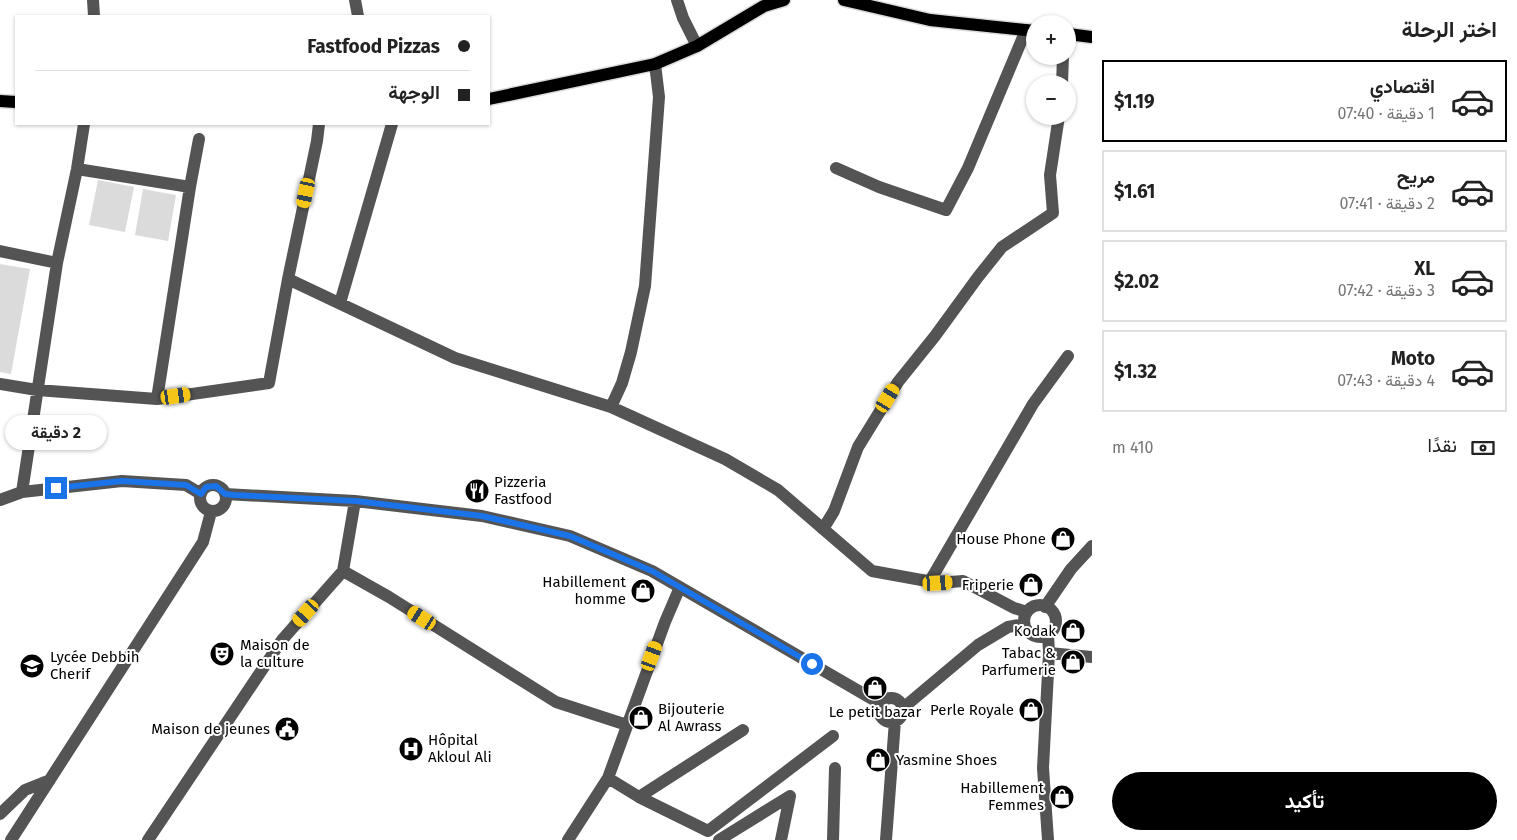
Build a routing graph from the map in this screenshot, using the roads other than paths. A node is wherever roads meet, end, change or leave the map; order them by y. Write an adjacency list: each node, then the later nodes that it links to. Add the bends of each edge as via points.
1 (93, 0): 6 (street)
2 (355, 0): 7 (street)
3 (678, 0): 12 (street)
4 (784, 0): 12 (main road, via 764,6)
5 (844, 0): 8 (main road, via 930,20)
6 (94, 15)
7 (358, 15)
8 (1026, 30)
9 (1076, 35): 10 (main road)
10 (1092, 37)
11 (1026, 41): 22 (street, via 946,210)
12 (697, 46): 13 (main road)
13 (655, 64): 14 (main road); 33 (street, via 659,97 645,286 631,352)
14 (490, 99)
15 (0, 101): 16 (main road)
16 (15, 102)
17 (84, 125): 23 (street)
18 (319, 125): 27 (street)
19 (392, 125): 28 (street)
20 (1058, 125): 40 (street, via 1050,175 1053,213 1002,247 898,382 858,447 834,511)
21 (199, 139): 24 (street)
22 (836, 168)
23 (77, 169): 24 (street); 26 (street)
24 (190, 187): 32 (street)
25 (0, 251): 26 (street)
26 (58, 263): 31 (street)
27 (288, 279): 28 (street); 32 (street, via 269,383)
28 (340, 303): 33 (street, via 455,358)
29 (1068, 356): 43 (street, via 1033,404)
30 (0, 384): 31 (street)
31 (37, 390): 32 (street); 34 (street)
32 (157, 399)
33 (611, 407): 40 (street, via 725,459 778,490)
34 (22, 492): 35 (street, via 122,481 186,485); 37 (street)
35 (201, 494): 36 (street, via 210,486 220,488); 39 (street, via 200,501)
36 (225, 494): 38 (street); 39 (street, via 224,505)
37 (0, 500)
38 (356, 501): 42 (street); 44 (street, via 482,516 570,536 652,571)
39 (211, 512): 58 (street, via 203,542)
40 (823, 529): 43 (street, via 872,571)
41 (1092, 546): 45 (street)
42 (343, 571): 53 (street, via 556,702); 62 (street, via 282,640)
43 (930, 581): 46 (street, via 963,581 1014,608)
44 (680, 587): 50 (street); 53 (street)
45 (1046, 607): 46 (street, via 1036,606); 47 (street, via 1055,617 1054,628)
46 (1026, 618): 47 (street, via 1027,631 1035,636); 51 (street, via 978,645)
47 (1048, 634): 48 (street)
48 (1049, 653): 49 (street); 68 (street, via 1043,768)
49 (1092, 657)
50 (881, 704): 51 (street, via 892,698); 52 (street, via 881,717 889,722)
51 (902, 708): 52 (street, via 902,716)
52 (896, 721): 67 (street)
53 (627, 725): 57 (street)
54 (743, 730): 59 (street)
55 (833, 736): 59 (street, via 708,831)
56 (835, 768): 66 (street)
57 (608, 778): 59 (street); 63 (street)
58 (50, 780): 60 (street, via 25,790); 61 (street)
59 (639, 797)
60 (0, 814)
61 (11, 840)
62 (148, 840)
63 (568, 840)
64 (719, 840): 65 (street, via 790,796)
65 (781, 840)
66 (833, 840)
67 (886, 840)
68 (1048, 840)

